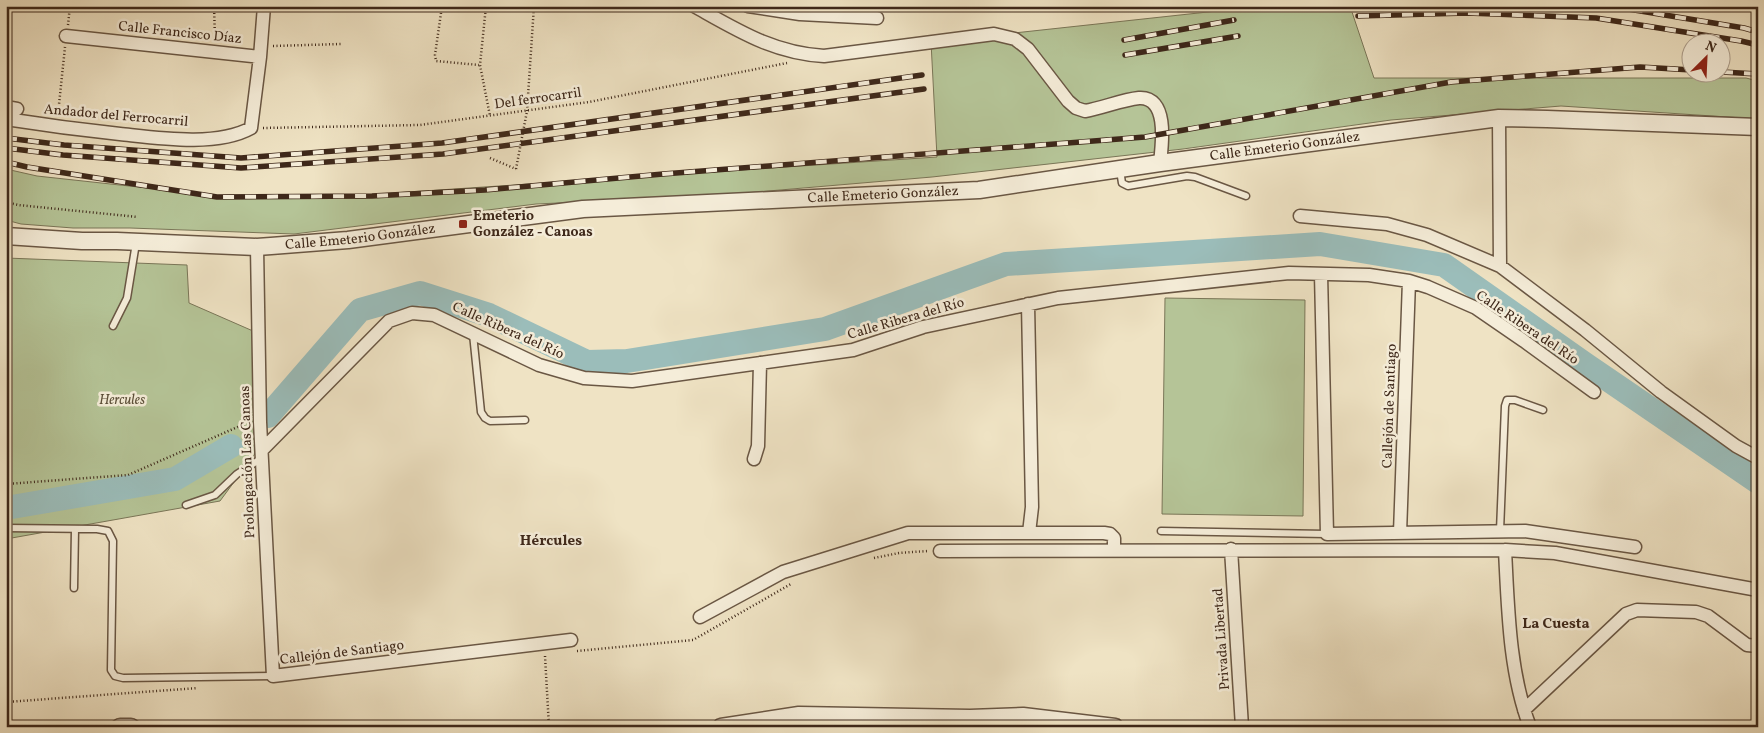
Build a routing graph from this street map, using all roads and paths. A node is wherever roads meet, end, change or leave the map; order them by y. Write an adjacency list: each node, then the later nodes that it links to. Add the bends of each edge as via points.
1 (70, 6): 10 (path)
2 (214, 6): 13 (path)
3 (264, 6): 12 (street)
4 (442, 6): 15 (path, via 436,61)
5 (486, 6): 15 (path)
6 (534, 6): 16 (path)
7 (694, 6): 24 (street, via 755,40 805,55 824,56 994,34 1015,39 1028,49 1076,108 1085,111 1140,98 1152,102 1160,112)
8 (748, 6): 9 (street, via 800,14)
9 (877, 18)
10 (66, 36): 13 (street, Calle Francisco Díaz); 21 (path)
11 (341, 44): 12 (path)
12 (261, 52): 13 (street, Calle Francisco Díaz); 22 (street)
13 (216, 53)
14 (787, 63): 16 (path, Del ferrocarril)
15 (480, 65): 17 (path)
16 (527, 111): 17 (path, Del ferrocarril); 23 (path, bridge, via 516,169)
17 (490, 116): 22 (path, Del ferrocarril, via 420,125)
18 (1499, 118): 20 (street, Calle Emeterio González); 24 (street, Calle Emeterio González); 33 (street)
19 (6, 119): 21 (street, Andador del Ferrocarril)
20 (1758, 127)
21 (57, 128): 22 (street, Andador del Ferrocarril, via 170,139 220,138)
22 (251, 128)
23 (490, 158)
24 (1160, 163): 25 (street, Calle Emeterio González)
25 (1120, 169): 26 (lane, via 1122,183 1128,186 1195,176); 32 (street, Calle Emeterio González, via 979,190 584,209 348,240)
26 (1246, 196)
27 (6, 202): 29 (path)
28 (1300, 216): 33 (street, via 1387,224 1428,235)
29 (138, 217)
30 (6, 236): 31 (street, Calle Emeterio González)
31 (136, 242): 32 (street, Calle Emeterio González); 37 (lane, via 127,298)
32 (257, 247): 42 (street, Prolongación Las Canoas)
33 (1500, 266): 45 (street, via 1661,392)
34 (1321, 274): 35 (street, Calle Ribera del Río, via 1369,275); 36 (street, Calle Ribera del Río, via 1235,278); 55 (street)
35 (1409, 281): 40 (street, Calle Ribera del Río, via 1476,308); 54 (street, Callejón de Santiago)
36 (1028, 304): 39 (street, Calle Ribera del Río, via 923,327 853,350); 53 (street, via 1032,507)
37 (113, 326)
38 (473, 333): 39 (street, Calle Ribera del Río, via 539,365 584,378 632,381); 43 (lane, via 481,412 490,421); 44 (street, Calle Ribera del Río, via 434,315 412,313 389,322)
39 (760, 363): 46 (street, via 758,439)
40 (1594, 392)
41 (1543, 410): 52 (lane, via 1515,400 1508,400 1505,406)
42 (260, 417): 44 (street, Prolongación Las Canoas); 47 (path, via 128,475)
43 (526, 420)
44 (262, 454): 48 (lane, via 215,495); 67 (street, Prolongación Las Canoas)
45 (1758, 458)
46 (754, 459)
47 (6, 484)
48 (186, 506)
49 (6, 528): 50 (lane)
50 (75, 529): 61 (lane); 67 (lane, Callejón de Santiago, via 108,531 113,541 111,670 116,676)
51 (1161, 531): 55 (lane)
52 (1500, 531): 54 (street); 56 (street, via 1545,533)
53 (1029, 533): 58 (street, via 1110,534 1114,538); 63 (street, via 908,532 783,572)
54 (1400, 533): 55 (street)
55 (1327, 534)
56 (1635, 548)
57 (1231, 549): 58 (street); 59 (street); 74 (street, Privada Libertad)
58 (1114, 550): 60 (street)
59 (1505, 550): 62 (street, via 1555,553); 68 (street, via 1509,633)
60 (940, 551)
61 (74, 588)
62 (1758, 590)
63 (700, 617)
64 (571, 640): 67 (street, Callejón de Santiago)
65 (1758, 646): 68 (street, via 1747,645 1708,616 1696,612 1637,610 1626,614)
66 (545, 654): 71 (path)
67 (273, 676)
68 (1524, 710): 75 (street)
69 (120, 727): 70 (street)
70 (131, 727)
71 (549, 727)
72 (721, 727): 73 (street, via 798,715 1023,716)
73 (1115, 727)
74 (1242, 727)
75 (1530, 727)

